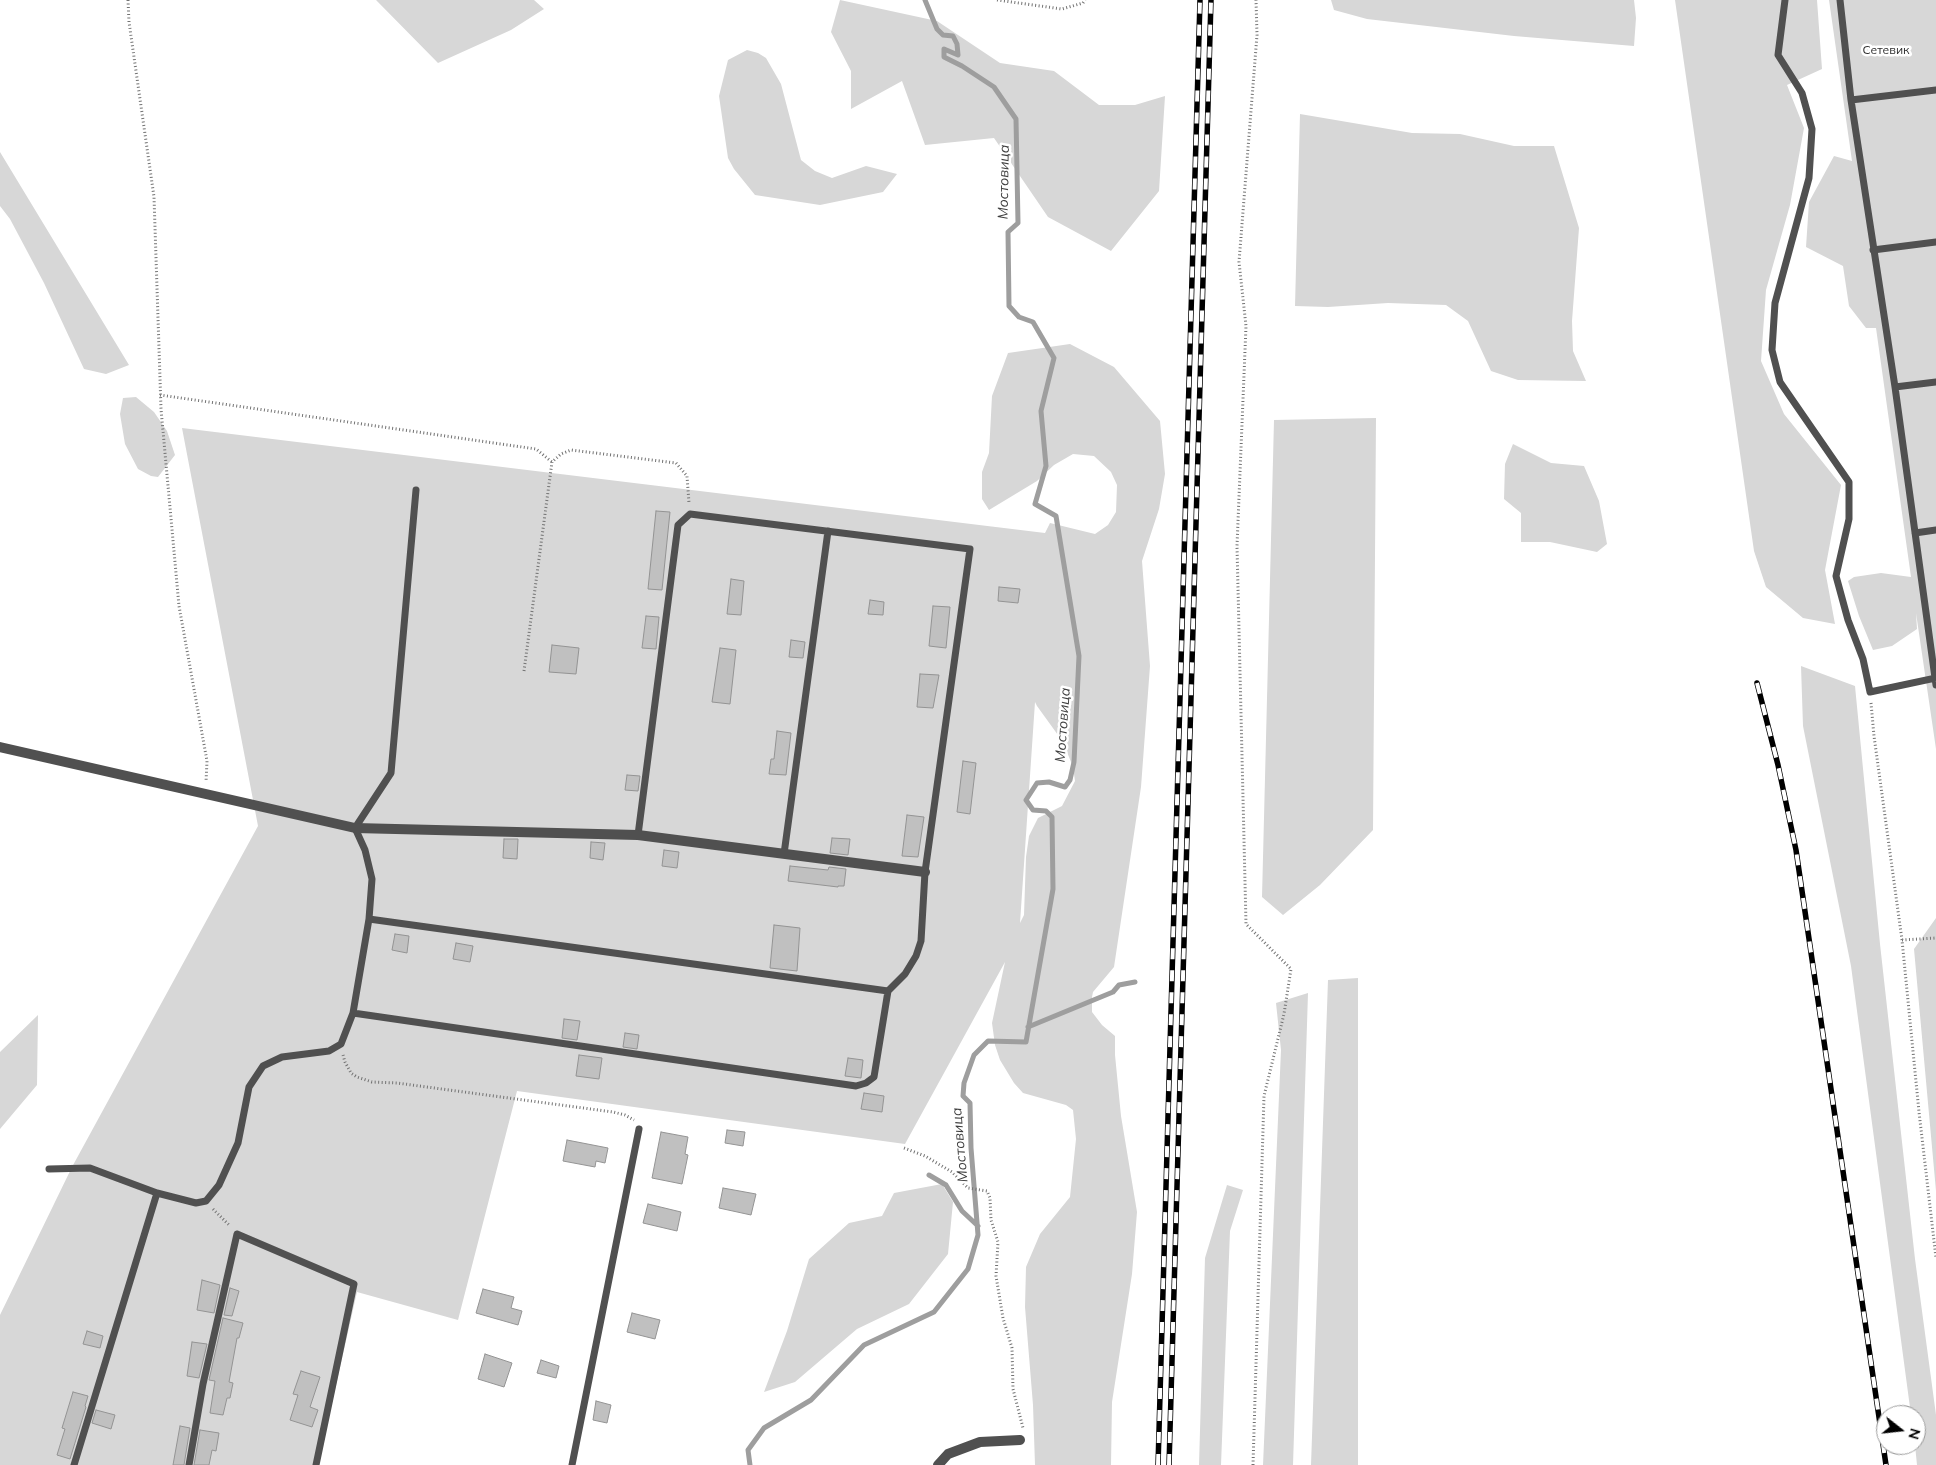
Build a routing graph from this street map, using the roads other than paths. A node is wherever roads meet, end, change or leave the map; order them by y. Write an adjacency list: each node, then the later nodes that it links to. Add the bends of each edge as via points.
1 (1786, 0): 13 (lane, via 1778,55 1802,93 1812,129 1809,178 1775,303 1772,350 1780,382 1849,482 1849,519 1836,576 1863,658 1870,692)
2 (1840, 0): 4 (lane)
3 (1936, 90): 4 (lane)
4 (1850, 100): 6 (lane)
5 (1936, 242): 6 (lane)
6 (1873, 250): 8 (lane)
7 (1936, 382): 8 (lane)
8 (1895, 387): 12 (lane)
9 (416, 490): 15 (lane, via 391,773)
10 (1936, 530): 12 (lane)
11 (828, 531): 16 (lane, via 690,514 678,525); 17 (lane); 18 (lane, via 970,548)
12 (1914, 533): 13 (lane)
13 (1936, 680)
14 (0, 747): 15 (street)
15 (355, 828): 16 (street); 19 (lane, via 365,850 372,879)
16 (638, 835): 17 (street)
17 (784, 854): 18 (street)
18 (925, 872): 20 (lane, via 921,940 905,974)
19 (369, 919): 20 (lane); 21 (lane)
20 (888, 991): 21 (lane, via 874,1077 856,1086)
21 (353, 1013): 24 (lane, via 341,1044 329,1051 282,1057 263,1066 249,1087 238,1143 219,1185 206,1201 196,1203)
22 (639, 1129): 29 (lane)
23 (49, 1169): 24 (lane, via 90,1168)
24 (157, 1193): 26 (lane)
25 (1020, 1440): 30 (street, via 980,1442 948,1454)
26 (74, 1465)
27 (190, 1465): 28 (lane, via 203,1384 237,1234 354,1284)
28 (316, 1465)
29 (572, 1465)
30 (938, 1465)

